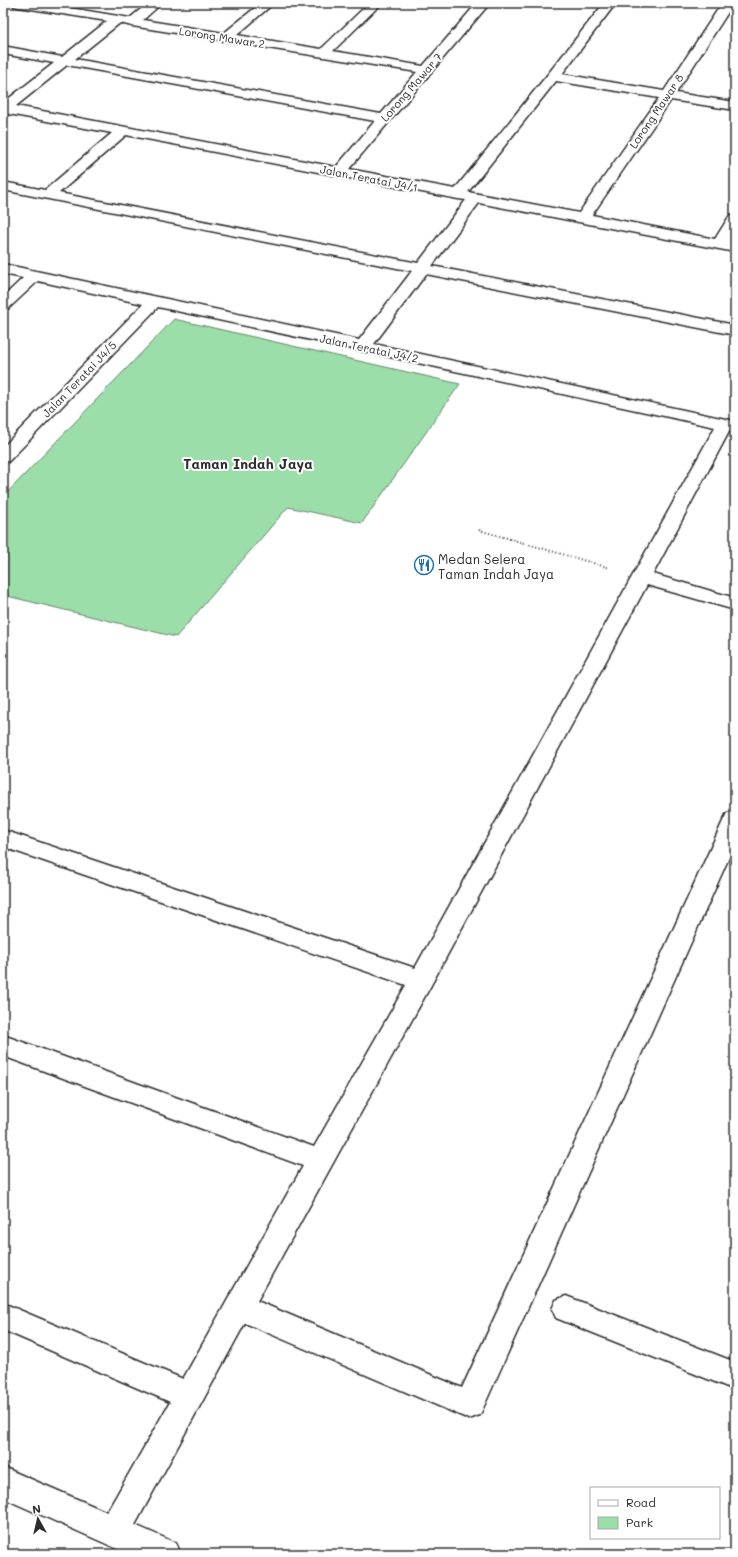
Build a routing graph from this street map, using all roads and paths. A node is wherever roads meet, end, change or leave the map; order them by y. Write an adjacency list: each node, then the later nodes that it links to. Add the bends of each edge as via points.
1 (18, 3): 8 (street, Lorong Mawar 2)
2 (156, 3): 9 (street)
3 (268, 3): 10 (street)
4 (376, 3): 12 (street)
5 (484, 3): 14 (street, Lorong Mawar 7)
6 (610, 3): 15 (street)
7 (728, 3): 16 (street, Lorong Mawar 8)
8 (118, 19): 9 (street, Lorong Mawar 2); 13 (street)
9 (132, 22): 10 (street, Lorong Mawar 2)
10 (227, 37): 12 (street, Lorong Mawar 2)
11 (3, 50): 13 (street)
12 (324, 53): 14 (street, Lorong Mawar 2)
13 (66, 61): 18 (street); 19 (street)
14 (426, 70): 19 (street, Lorong Mawar 7)
15 (553, 77): 16 (street); 24 (street)
16 (668, 95): 17 (street); 26 (street, Lorong Mawar 8)
17 (735, 106)
18 (4, 109): 20 (street, Jalan Teratai J4/1)
19 (384, 119): 21 (street, Lorong Mawar 7)
20 (123, 131): 21 (street, Jalan Teratai J4/1); 23 (street)
21 (339, 172): 24 (street, Jalan Teratai J4/1)
22 (3, 186): 23 (street)
23 (48, 195): 30 (street)
24 (458, 195): 25 (street, Jalan Teratai J4/1)
25 (475, 198): 26 (street, Jalan Teratai J4/1); 30 (street)
26 (583, 218): 28 (street, Jalan Teratai J4/1)
27 (735, 218): 28 (street)
28 (720, 244): 29 (street, Jalan Teratai J4/1)
29 (735, 247)
30 (422, 268): 35 (street); 36 (street)
31 (3, 269): 32 (street, Jalan Teratai J4/2)
32 (35, 276): 33 (street, Jalan Teratai J4/2); 34 (street)
33 (155, 301): 36 (street, Jalan Teratai J4/2); 38 (street, Jalan Teratai J4/5)
34 (3, 305)
35 (735, 330)
36 (363, 347): 37 (street, Jalan Teratai J4/2)
37 (730, 425): 40 (street)
38 (3, 457)
39 (479, 530): 40 (path)
40 (641, 577): 41 (street); 44 (street)
41 (735, 604)
42 (735, 819): 47 (street, via 468,1405)
43 (3, 838): 44 (street)
44 (421, 980): 46 (street)
45 (3, 1045): 46 (street)
46 (320, 1161): 47 (street)
47 (239, 1307): 51 (street)
48 (566, 1310): 50 (street)
49 (3, 1316): 51 (street)
50 (735, 1376)
51 (190, 1396): 53 (street)
52 (3, 1482): 53 (street)
53 (114, 1531): 54 (street)
54 (165, 1554)

